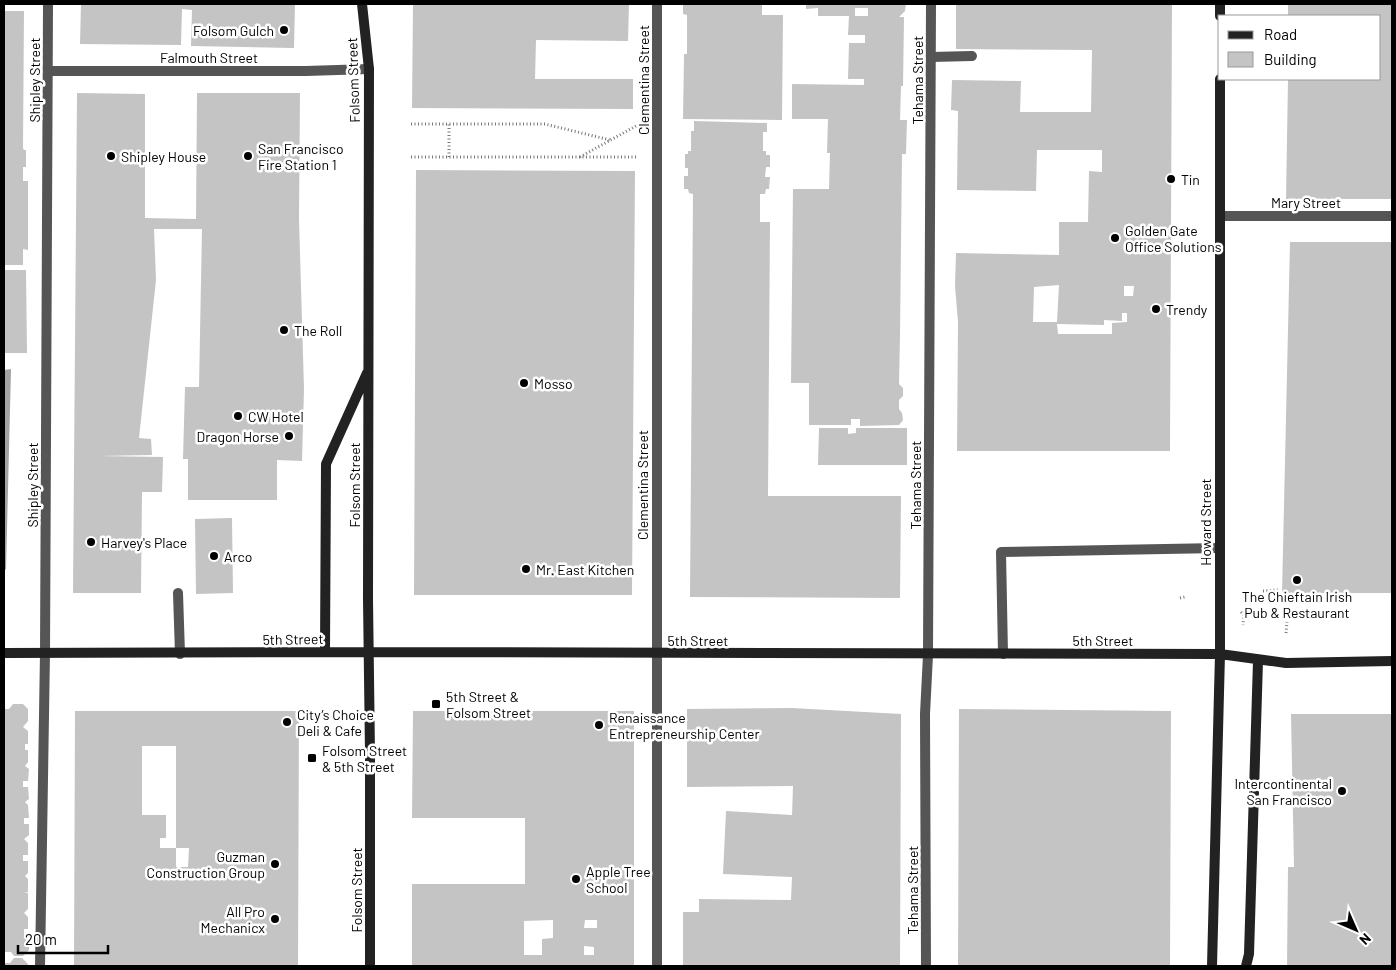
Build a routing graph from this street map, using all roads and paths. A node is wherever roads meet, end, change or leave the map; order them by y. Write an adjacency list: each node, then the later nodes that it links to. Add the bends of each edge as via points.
1 (48, 4): 8 (street, Shipley Street)
2 (362, 4): 7 (main road, Folsom Street)
3 (657, 4): 10 (street, Clementina Street)
4 (931, 4): 6 (street, Tehama Street)
5 (972, 56): 6 (street)
6 (931, 57): 39 (street, Tehama Street)
7 (369, 69): 8 (street, Falmouth Street); 20 (main road, Folsom Street)
8 (48, 70): 34 (street, Shipley Street)
9 (1220, 80): 18 (main road, Howard Street)
10 (656, 114): 13 (path); 17 (street, Clementina Street)
11 (411, 124): 12 (path)
12 (449, 124): 13 (path, via 545,124); 15 (path)
13 (610, 140): 16 (path)
14 (411, 157): 15 (path)
15 (449, 157): 16 (path)
16 (580, 157): 17 (path)
17 (656, 157): 36 (street, Clementina Street)
18 (1221, 216): 19 (street, Mary Street); 21 (main road, Howard Street)
19 (1392, 216)
20 (368, 370): 31 (main road, via 326,464); 32 (main road, Folsom Street)
21 (1219, 548): 37 (street, via 1002,552); 38 (main road, Howard Street)
22 (1278, 590): 23 (path)
23 (1263, 591)
24 (178, 593): 35 (street)
25 (1185, 597): 26 (path)
26 (1180, 598)
27 (1287, 606): 28 (path)
28 (1287, 614)
29 (1286, 622): 30 (path)
30 (1286, 633)
31 (325, 652): 32 (main road, 5th Street); 35 (main road, 5th Street)
32 (369, 652): 36 (main road, 5th Street); 43 (main road, Folsom Street)
33 (4, 653): 34 (main road, 5th Street)
34 (45, 653): 35 (main road, 5th Street); 42 (street, Shipley Street)
35 (180, 654)
36 (656, 654): 39 (main road, 5th Street); 44 (street, Clementina Street)
37 (1003, 654): 38 (main road, 5th Street); 39 (main road, 5th Street)
38 (1220, 654): 40 (main road, 5th Street); 46 (main road, Howard Street)
39 (928, 655): 45 (street, Tehama Street, via 924,714)
40 (1258, 660): 41 (main road, 5th Street, via 1286,663); 47 (main road, via 1249,954)
41 (1392, 661)
42 (40, 966)
43 (370, 966)
44 (657, 966)
45 (926, 966)
46 (1212, 966)
47 (1246, 966)

